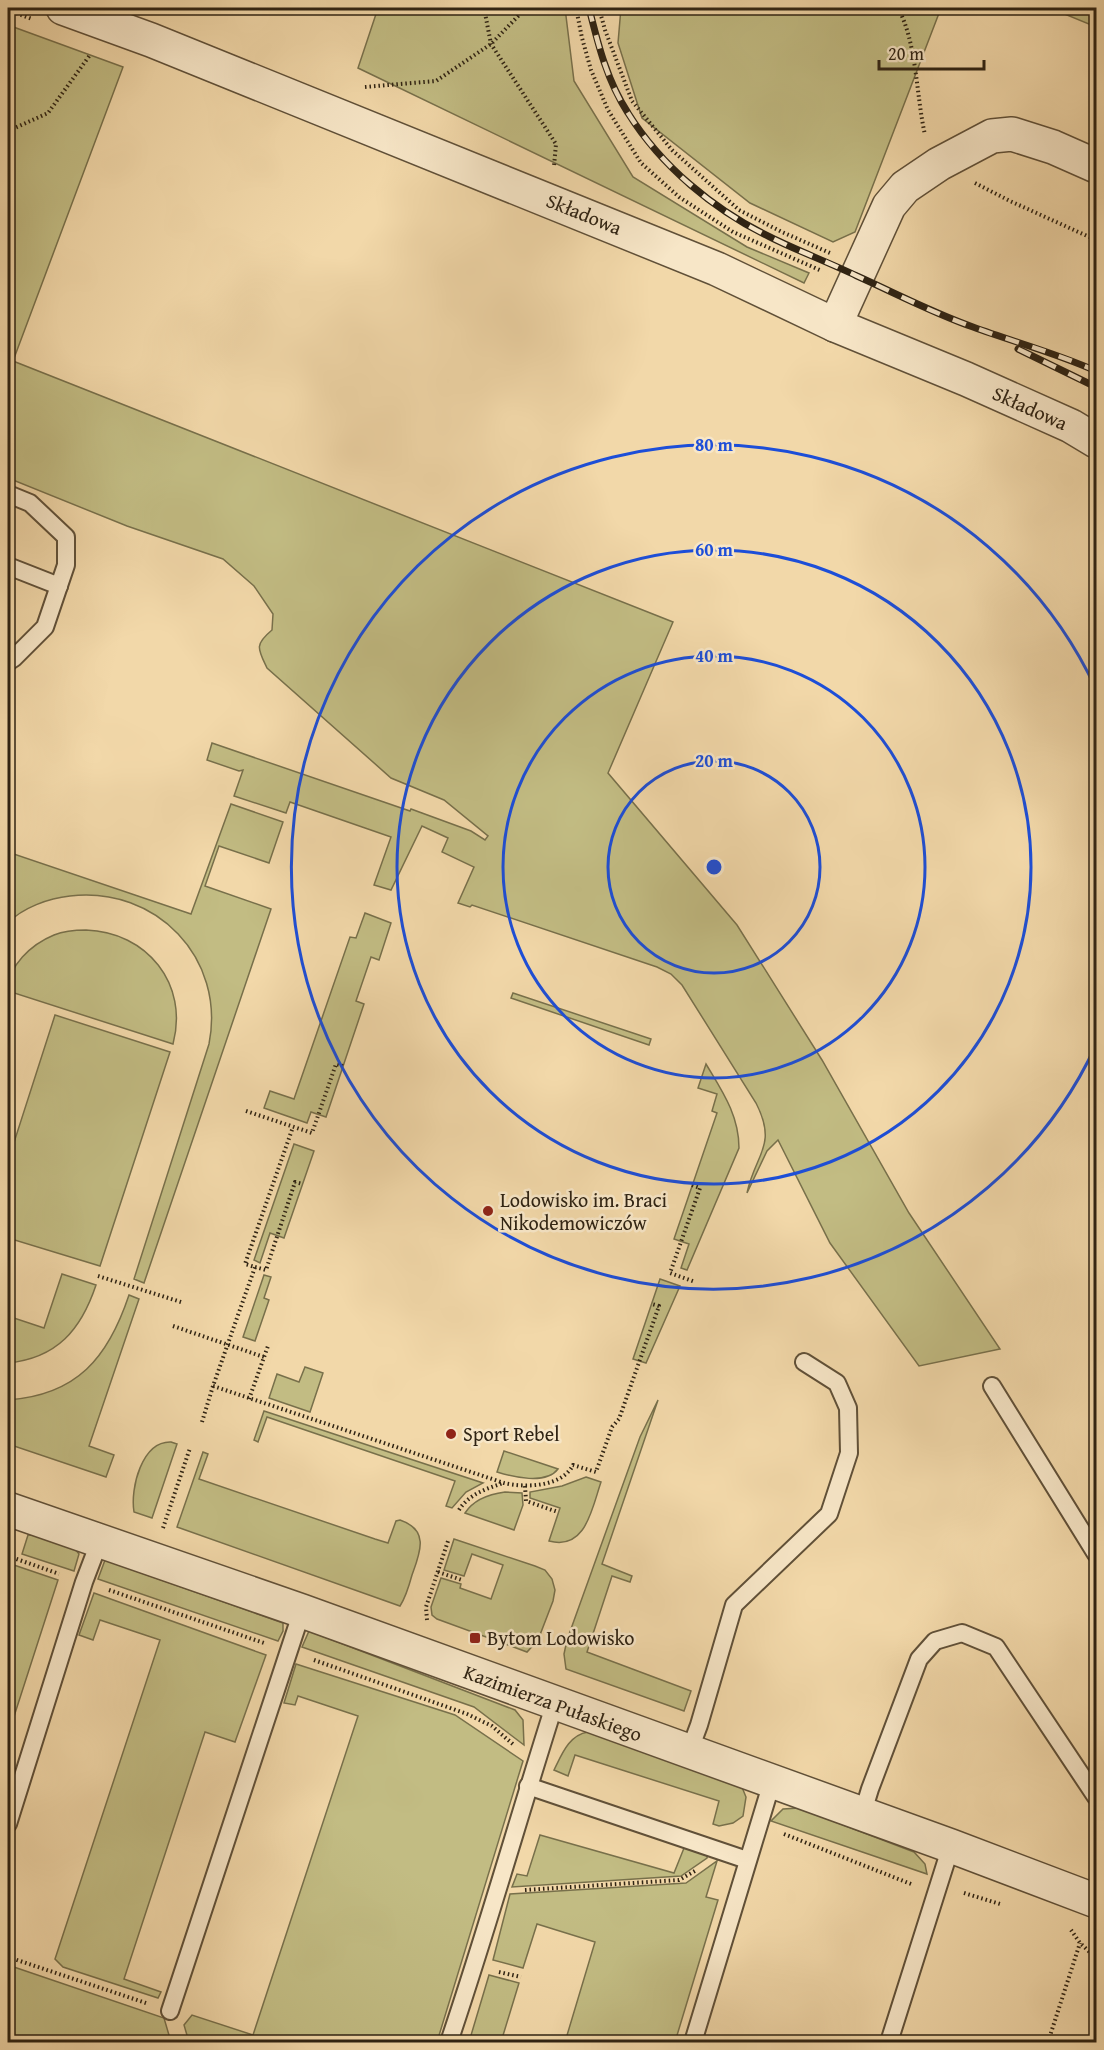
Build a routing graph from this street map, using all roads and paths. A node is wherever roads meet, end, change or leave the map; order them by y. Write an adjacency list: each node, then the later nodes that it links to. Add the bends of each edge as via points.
1 (63, 8): 11 (street, Składowa)
2 (484, 8): 6 (path)
3 (525, 8): 6 (path)
4 (576, 8): 12 (path, via 591,70 608,110 640,163 678,197 733,232 797,261)
5 (599, 8): 12 (path, via 632,101 672,150 739,210)
6 (491, 44): 8 (path, via 436,81); 11 (path, via 556,144)
7 (92, 53): 9 (path, via 48,113)
8 (354, 88)
9 (8, 131)
10 (1096, 166): 12 (street, via 1012,134 992,136 905,187 889,206)
11 (551, 200): 13 (street, Składowa, via 717,269)
12 (857, 274): 13 (street)
13 (835, 325): 14 (street, Składowa, via 1071,426)
14 (1096, 441)
15 (8, 494): 17 (lane, via 30,503 66,537 66,565)
16 (8, 566): 17 (lane)
17 (59, 586): 18 (lane, via 45,627)
18 (8, 662)
19 (343, 1066): 21 (path, via 336,1064 312,1133)
20 (246, 1111): 21 (path)
21 (293, 1127): 24 (path, via 245,1264)
22 (303, 1184): 24 (path, via 295,1182 266,1270)
23 (692, 1185): 26 (path, via 700,1188 670,1273)
24 (255, 1267): 30 (path)
25 (98, 1276): 27 (path)
26 (695, 1282)
27 (181, 1302)
28 (652, 1304): 40 (path, via 659,1306 596,1472 573,1465 569,1473 553,1481)
29 (173, 1326): 30 (path)
30 (227, 1344): 32 (path); 34 (path)
31 (268, 1346): 32 (path)
32 (264, 1357): 36 (path)
33 (804, 1362): 53 (lane, via 837,1383 848,1408 849,1453 828,1514 734,1605)
34 (213, 1386): 36 (path); 37 (path)
35 (992, 1386): 47 (lane)
36 (249, 1399): 39 (path)
37 (202, 1422)
38 (190, 1448): 44 (path)
39 (504, 1483): 40 (path); 42 (path, via 481,1491)
40 (525, 1486): 43 (path, via 526,1501)
41 (8, 1509): 45 (street, Kazimierza Pułaskiego)
42 (459, 1510)
43 (558, 1512)
44 (162, 1532)
45 (100, 1540): 50 (street, Kazimierza Pułaskiego); 58 (lane)
46 (448, 1541): 48 (path)
47 (1096, 1554)
48 (438, 1572): 49 (path); 51 (path, via 426,1607)
49 (462, 1580)
50 (302, 1611): 52 (street, Kazimierza Pułaskiego); 71 (lane)
51 (430, 1625)
52 (555, 1704): 53 (street, Kazimierza Pułaskiego); 55 (lane)
53 (689, 1752): 54 (street, Kazimierza Pułaskiego)
54 (772, 1782): 57 (street, Kazimierza Pułaskiego); 61 (lane)
55 (528, 1786): 61 (lane); 72 (lane)
56 (1096, 1797): 57 (lane, via 996,1647 962,1633 935,1641 919,1659)
57 (862, 1815): 60 (street, Kazimierza Pułaskiego)
58 (8, 1824)
59 (779, 1832): 63 (path, via 919,1887)
60 (951, 1846): 63 (lane); 65 (street, Kazimierza Pułaskiego)
61 (747, 1860): 73 (lane)
62 (698, 1869): 64 (path, via 679,1880)
63 (937, 1888): 66 (path); 74 (lane)
64 (517, 1890)
65 (1096, 1902)
66 (1011, 1908)
67 (1068, 1926): 68 (path)
68 (1080, 1943): 70 (path); 75 (path)
69 (8, 1957): 71 (path)
70 (1096, 1958)
71 (170, 2011)
72 (449, 2043)
73 (693, 2043)
74 (890, 2043)
75 (1048, 2043)

